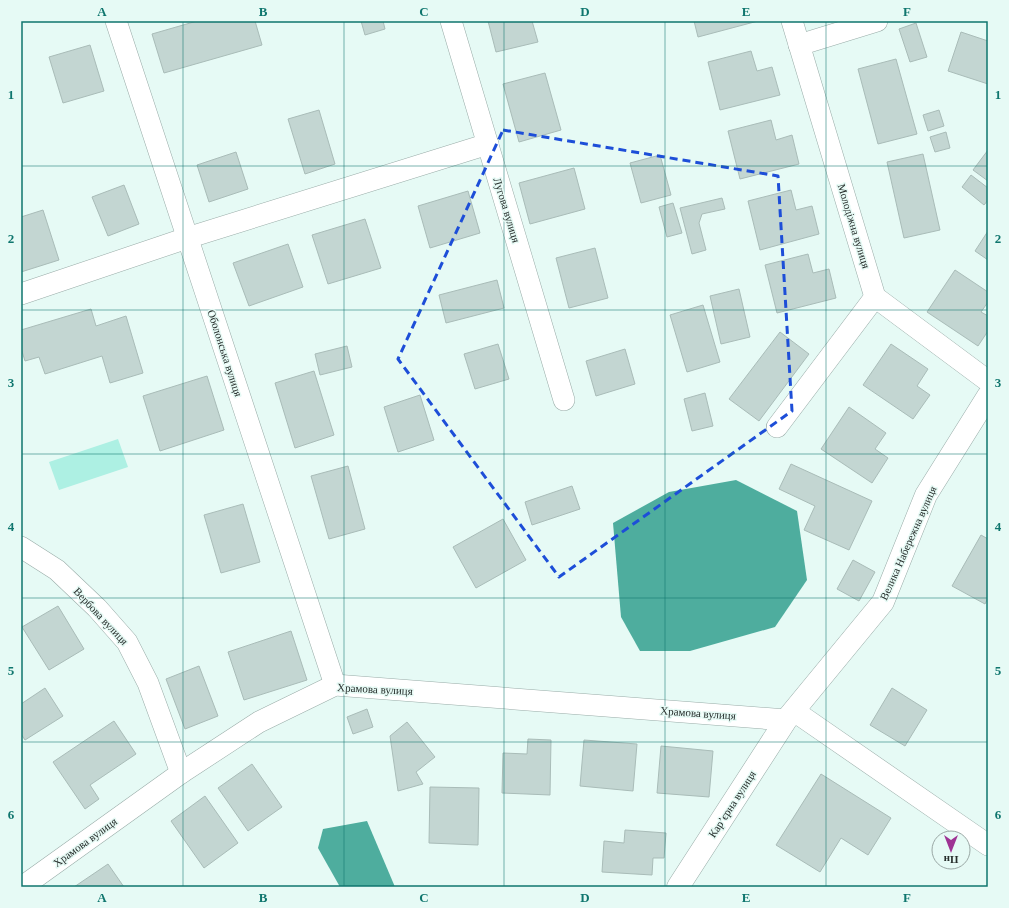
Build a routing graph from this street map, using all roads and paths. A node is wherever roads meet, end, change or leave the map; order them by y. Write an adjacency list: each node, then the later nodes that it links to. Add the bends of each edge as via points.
1 (116, 21): 7 (street, Оболонська вулиця)
2 (450, 21): 6 (street, Лугова вулиця)
3 (792, 21): 5 (street, Молодіжна вулиця)
4 (877, 21): 5 (street)
5 (799, 45): 9 (street, Молодіжна вулиця)
6 (488, 144): 7 (street); 12 (street, Лугова вулиця)
7 (187, 238): 8 (street); 15 (street, Оболонська вулиця)
8 (21, 294)
9 (875, 297): 10 (street); 13 (street)
10 (988, 381)
11 (988, 396): 16 (street, Велика Набережна вулиця, via 926,495 883,602)
12 (564, 400)
13 (777, 427)
14 (21, 547): 17 (street, Вербова вулиця, via 57,570 128,642 148,682)
15 (335, 686): 16 (street, Храмова вулиця); 17 (street, Храмова вулиця, via 259,722)
16 (790, 716): 18 (street); 20 (street, Карʼєрна вулиця)
17 (181, 773): 19 (street, Храмова вулиця)
18 (988, 845)
19 (22, 887)
20 (678, 887)

